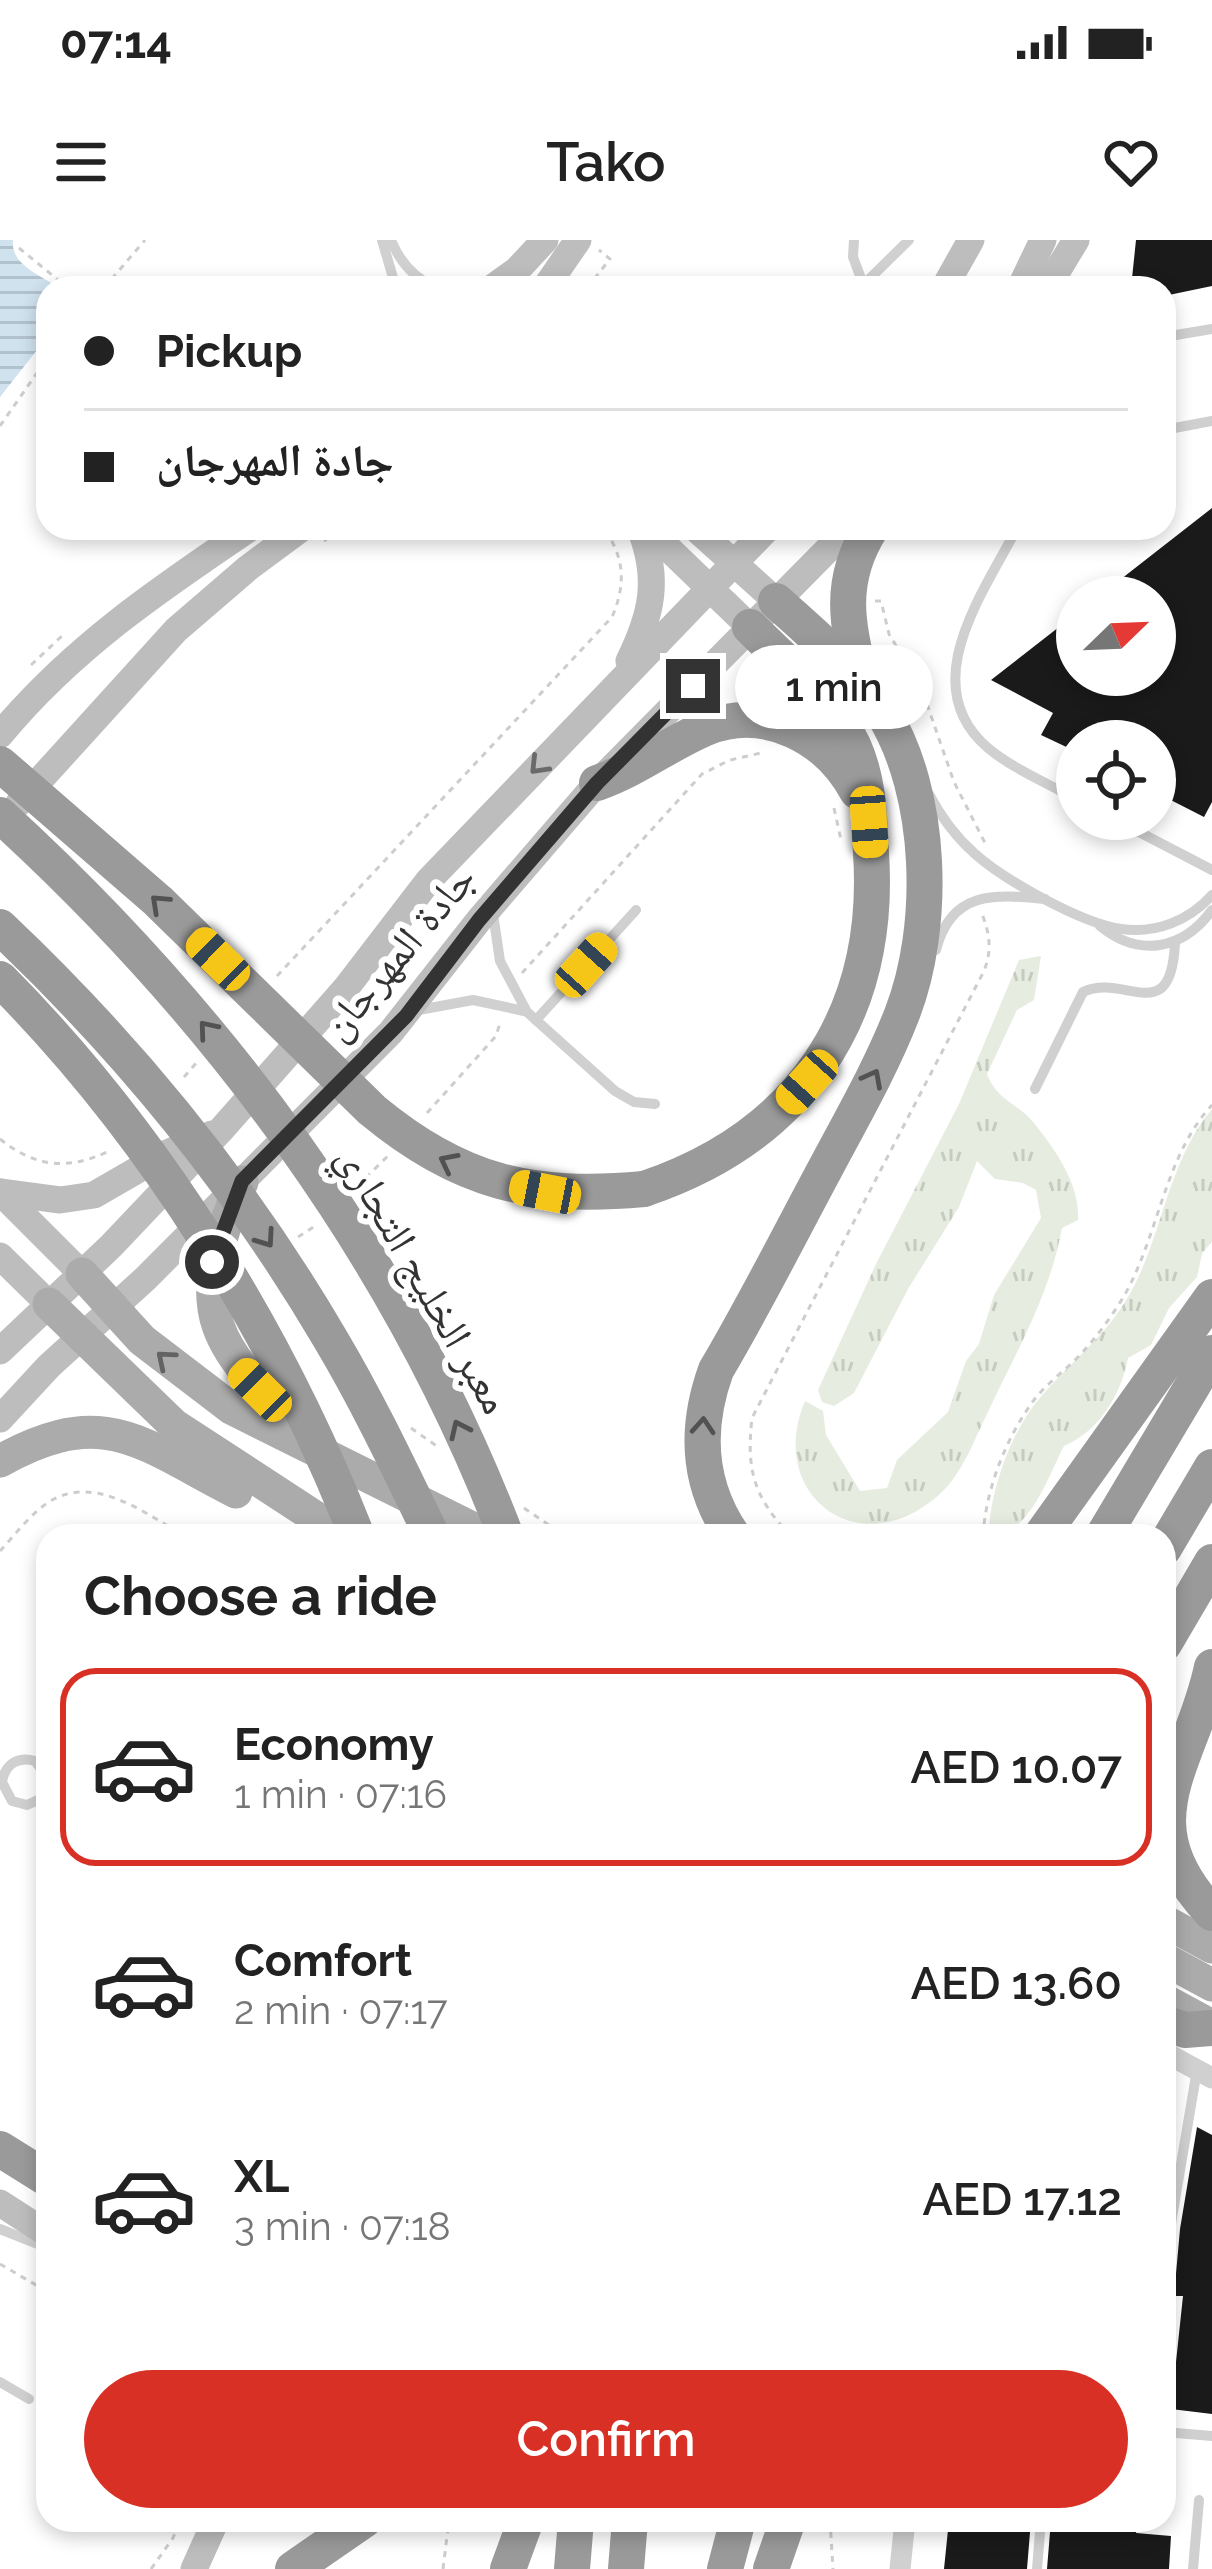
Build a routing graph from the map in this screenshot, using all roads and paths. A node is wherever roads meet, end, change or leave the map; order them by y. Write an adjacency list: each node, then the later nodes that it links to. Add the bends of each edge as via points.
1 (145, 240): 12 (path)
2 (387, 240): 13 (lane); 14 (lane)
3 (544, 240): 15 (main road)
4 (582, 240): 16 (main road); 17 (path, via 610,259)
5 (854, 240): 18 (lane)
6 (909, 240): 19 (lane)
7 (971, 240): 20 (main road)
8 (1043, 240): 21 (main road)
9 (1076, 240): 22 (main road)
10 (19, 248): 11 (path)
11 (53, 276)
12 (114, 276)
13 (394, 276)
14 (415, 276)
15 (502, 276)
16 (554, 276)
17 (596, 276)
18 (858, 276)
19 (871, 276)
20 (951, 276)
21 (1026, 276)
22 (1054, 276)
23 (1212, 329): 24 (lane)
24 (1176, 335)
25 (36, 374): 27 (path)
26 (1212, 421): 28 (lane)
27 (0, 426)
28 (1176, 428)
29 (233, 540): 45 (main road, via 106,628)
30 (305, 540): 52 (main road, via 248,568 176,630)
31 (611, 540): 67 (path, via 622,569 612,617)
32 (646, 540): 43 (main road, via 653,599)
33 (657, 540): 40 (main road)
34 (708, 540): 39 (main road)
35 (757, 540): 39 (main road, جادة المهرجان)
36 (837, 540): 42 (main road, جادة المهرجان)
37 (865, 540): 44 (highway, via 846,598)
38 (1011, 540): 49 (lane, via 957,650 957,698 989,749)
39 (735, 564): 40 (main road, جادة المهرجان); 42 (main road)
40 (711, 589): 42 (main road); 43 (main road, جادة المهرجان)
41 (874, 601): 55 (path, via 987,840)
42 (763, 614): 44 (highway); 48 (main road, جادة المهرجان); 53 (highway, via 861,766)
43 (619, 681): 76 (main road, جادة المهرجان, one-way to 76, via 429,880)
44 (863, 686): 46 (highway)
45 (0, 735)
46 (896, 741): 55 (lane); 68 (highway, via 918,816 924,894)
47 (0, 764): 53 (highway, one-way to 47, bridge, via 873,898 870,938 855,995 807,1082 717,1160 644,1190 545,1192 452,1166 410,1141 158,901)
48 (597, 783): 53 (highway, via 712,726 765,722 832,754 853,784); 60 (main road, جادة المهرجان)
49 (1056, 788)
50 (834, 807): 53 (path)
51 (0, 815): 99 (highway, معبر الخليج التجاري, one-way to 51, bridge, via 403,1317 277,1118 127,938)
52 (0, 824)
53 (855, 833)
54 (1154, 840): 56 (lane)
55 (977, 857): 58 (lane)
56 (1212, 870)
57 (1212, 896): 63 (lane, via 1182,920 1153,929)
58 (1048, 899): 59 (lane); 63 (lane)
59 (977, 900): 68 (lane, via 944,923 925,985); 101 (path, via 989,939 985,971 752,1418 754,1484)
60 (493, 905): 69 (main road, جادة المهرجان); 70 (lane, via 500,961)
61 (636, 910): 70 (lane)
62 (1212, 910): 65 (lane)
63 (1092, 920): 65 (lane, via 1142,946)
64 (0, 927): 97 (highway, one-way to 97, bridge, via 128,1059 268,1242 331,1340)
65 (1175, 943): 72 (lane, via 1173,973 1161,987 1083,992)
66 (0, 979): 96 (highway, bridge, via 76,1063 188,1212 282,1372)
67 (265, 989)
68 (904, 1010): 100 (highway, one-way to 68, via 702,1460 706,1398)
69 (406, 1016): 70 (lane, via 473,1000); 79 (main road, جادة المهرجان)
70 (531, 1016): 74 (lane, via 616,1091)
71 (203, 1056): 73 (path)
72 (1035, 1089)
73 (172, 1090)
74 (655, 1104)
75 (1212, 1105): 102 (path, via 1186,1141 1123,1298 1012,1436)
76 (221, 1130): 80 (main road, via 94,1195 60,1200); 82 (main road, جادة المهرجان)
77 (0, 1139): 78 (path, via 55,1165)
78 (109, 1151)
79 (242, 1181): 85 (main road, جادة المهرجان); 91 (main road, via 212,1262 220,1331 243,1373)
80 (0, 1192): 82 (main road)
81 (0, 1256): 84 (main road)
82 (82, 1274): 84 (main road, جادة المهرجان); 85 (main road)
83 (1212, 1297): 103 (highway)
84 (49, 1304): 86 (main road); 87 (main road, جادة المهرجان)
85 (112, 1308): 86 (main road, جادة المهرجان); 91 (main road, one-way to 85, via 200,1388)
86 (80, 1337): 89 (main road, جادة المهرجان); 93 (main road, via 174,1425)
87 (0, 1351)
88 (1212, 1353): 104 (highway)
89 (0, 1419)
90 (0, 1461): 93 (main road, via 52,1437 109,1433 146,1443 242,1494)
91 (336, 1462): 98 (main road)
92 (1212, 1466): 105 (highway)
93 (293, 1505): 95 (main road)
94 (163, 1524): 106 (path, via 115,1498 76,1491 38,1511)
95 (324, 1524)
96 (352, 1524)
97 (425, 1524)
98 (463, 1524)
99 (501, 1524)
100 (726, 1524)
101 (780, 1524)
102 (985, 1524)
103 (1053, 1524)
104 (1109, 1524)
105 (1176, 1527)
106 (0, 1551)
107 (1212, 1562): 108 (highway)
108 (1176, 1624)
109 (1212, 1656): 111 (highway)
110 (1212, 1667): 114 (highway)
111 (1176, 1718)
112 (36, 1762): 113 (lane)
113 (3, 1764): 115 (lane, via 3,1789 19,1804)
114 (1176, 1768)
115 (36, 1800)
116 (1176, 1852): 117 (highway)
117 (1212, 1913)
118 (1176, 1928): 119 (main road)
119 (1212, 1947)
120 (1176, 1966): 121 (main road)
121 (1212, 1985)
122 (1176, 2007): 123 (main road)
123 (1212, 2027): 124 (highway)
124 (1176, 2036)
125 (1176, 2052): 126 (street)
126 (1204, 2074): 130 (lane)
127 (0, 2149): 128 (highway)
128 (36, 2172)
129 (0, 2203): 131 (main road)
130 (1176, 2208)
131 (36, 2226)
132 (0, 2230): 133 (lane)
133 (36, 2244)
134 (0, 2264): 135 (path)
135 (36, 2285)
136 (0, 2382): 137 (lane)
137 (29, 2399)
138 (1176, 2433): 139 (lane)
139 (1212, 2437)
140 (1199, 2500): 169 (lane)
141 (175, 2532): 155 (path)
142 (211, 2532): 156 (main road)
143 (347, 2532): 157 (highway)
144 (448, 2532): 158 (path)
145 (522, 2532): 159 (highway)
146 (574, 2532): 160 (highway)
147 (577, 2532): 161 (highway, bridge)
148 (629, 2532): 162 (highway)
149 (735, 2532): 163 (highway)
150 (784, 2532): 164 (highway)
151 (796, 2532): 165 (highway)
152 (831, 2532): 166 (path)
153 (903, 2532): 167 (street)
154 (1040, 2532): 168 (lane)
155 (151, 2569)
156 (194, 2569)
157 (293, 2569)
158 (443, 2569)
159 (508, 2569)
160 (560, 2569)
161 (572, 2569)
162 (626, 2569)
163 (725, 2569)
164 (771, 2569)
165 (790, 2569)
166 (833, 2569)
167 (900, 2569)
168 (1036, 2569)
169 (1193, 2569)

